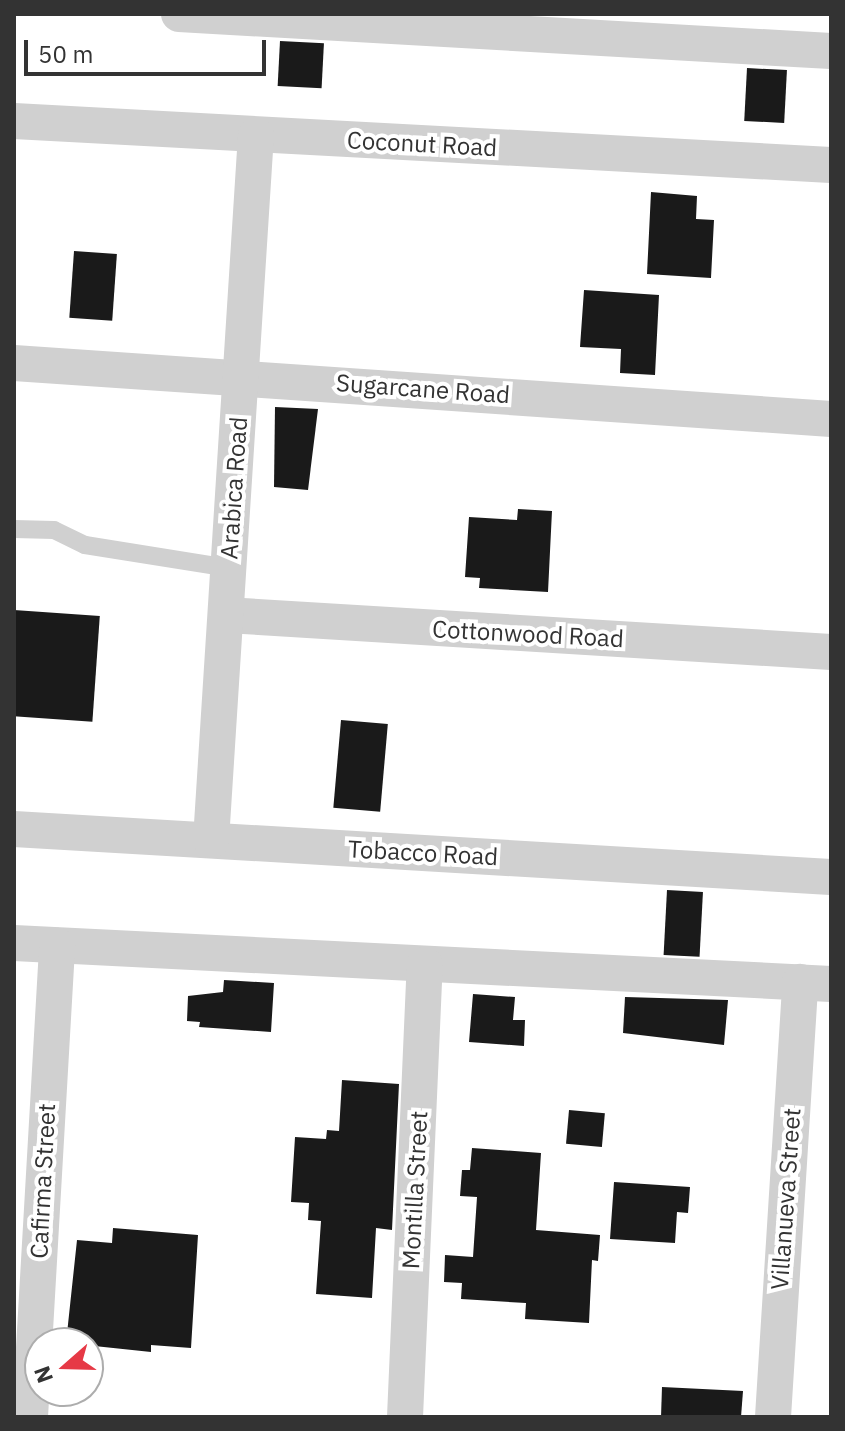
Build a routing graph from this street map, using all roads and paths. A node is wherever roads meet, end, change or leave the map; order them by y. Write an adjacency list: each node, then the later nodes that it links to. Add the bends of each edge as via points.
1 (179, 14): 2 (street)
2 (831, 51)
3 (14, 121): 4 (street, Coconut Road)
4 (256, 135): 5 (street, Coconut Road); 7 (street, Arabica Road)
5 (831, 165)
6 (14, 363): 7 (street, Sugarcane Road)
7 (242, 375): 8 (street, Sugarcane Road); 10 (street, Arabica Road)
8 (831, 419)
9 (14, 529): 10 (lane, via 54,530 85,545)
10 (228, 568): 11 (street, Arabica Road)
11 (226, 615): 12 (street, Cottonwood Road); 14 (street, Arabica Road)
12 (831, 652)
13 (14, 829): 14 (street, Tobacco Road)
14 (211, 840): 15 (street, Tobacco Road)
15 (831, 877)
16 (14, 943): 17 (street)
17 (57, 946): 18 (street); 20 (street, Cafirma Street)
18 (425, 964): 19 (street); 21 (street, Montilla Street)
19 (816, 983): 22 (street, Villanueva Street)
20 (30, 1417)
21 (405, 1417)
22 (773, 1417)

